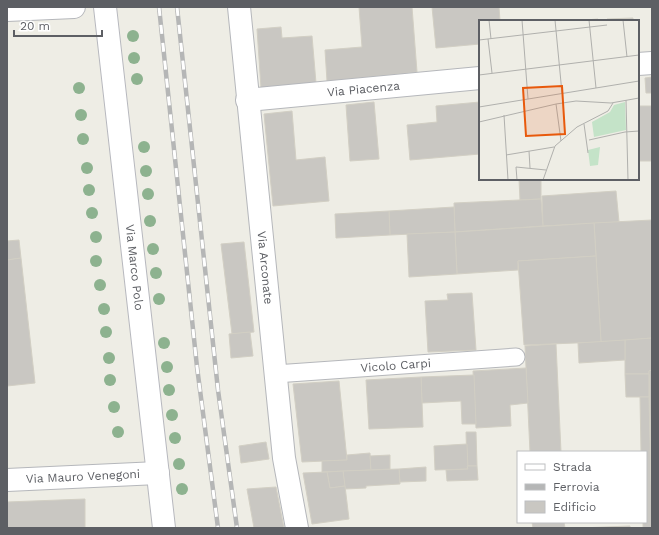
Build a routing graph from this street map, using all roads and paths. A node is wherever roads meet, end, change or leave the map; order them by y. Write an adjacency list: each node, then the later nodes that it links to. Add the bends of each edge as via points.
1 (74, 7): 4 (street)
2 (105, 7): 11 (street, Via Marco Polo)
3 (239, 7): 8 (street, Via Arconate)
4 (7, 10)
5 (652, 63): 6 (street)
6 (639, 64)
7 (479, 78): 8 (street, Via Piacenza)
8 (247, 100): 10 (street, Via Arconate)
9 (516, 357): 10 (lane, Vicolo Carpi)
10 (276, 374): 14 (street, Via Arconate, via 285,466)
11 (158, 473): 12 (street, Via Mauro Venegoni); 13 (street, Via Marco Polo)
12 (7, 480)
13 (164, 528)
14 (297, 528)

